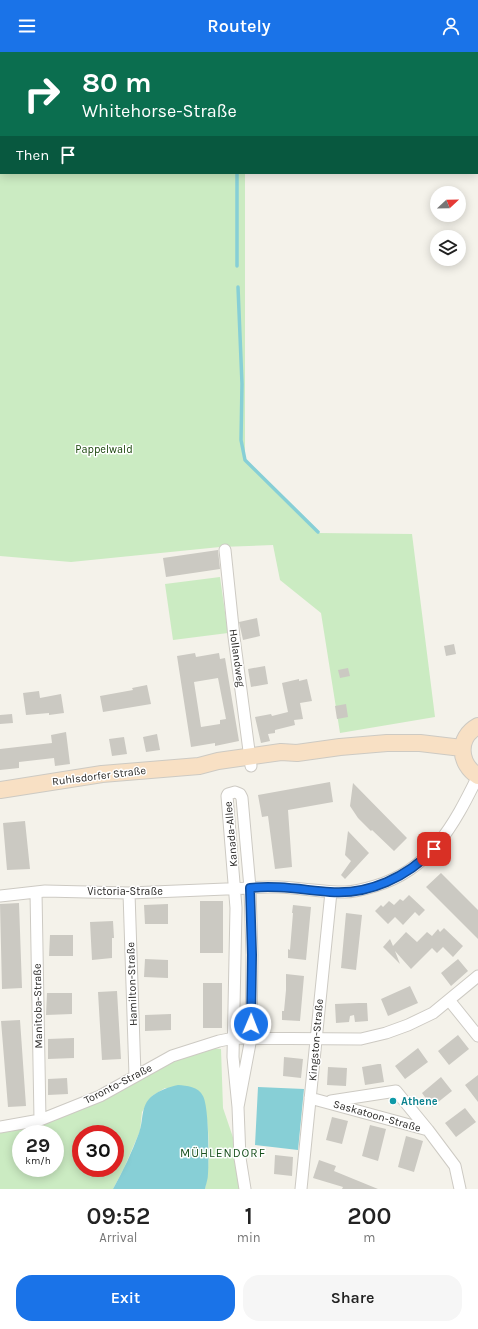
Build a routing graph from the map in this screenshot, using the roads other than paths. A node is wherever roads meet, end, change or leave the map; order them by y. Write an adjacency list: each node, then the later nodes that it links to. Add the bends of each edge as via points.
1 (225, 550): 4 (street, Hollandweg)
2 (478, 726): 3 (main road, via 467,736)
3 (462, 748): 4 (main road, Ruhlsdorfer Straße, via 420,743 387,743 297,753 281,752); 5 (main road, via 466,764)
4 (250, 761): 6 (main road, Ruhlsdorfer Straße, via 218,761 199,766 102,774)
5 (478, 776): 10 (street, Victoria-Straße, via 454,822 423,861 396,878 364,890)
6 (0, 790)
7 (236, 888): 8 (street, Victoria-Straße); 8 (street, Kanada-Allee, via 227,800 228,794 235,792 242,798); 11 (street, Victoria-Straße); 16 (street, Kanada-Allee)
8 (250, 888): 10 (street, Victoria-Straße, via 267,886); 17 (street, Kanada-Allee)
9 (36, 892): 11 (street, Victoria-Straße); 12 (street, Victoria-Straße); 23 (street, Manitoba-Straße)
10 (330, 892): 18 (street, Kingston-Straße)
11 (129, 893): 19 (street, Hamilton-Straße)
12 (0, 896)
13 (478, 976): 14 (street, Toronto-Straße)
14 (450, 1000): 15 (street); 18 (street, Toronto-Straße, via 432,1013 386,1033 361,1039)
15 (478, 1036)
16 (234, 1038): 17 (street, Toronto-Straße); 19 (street, Toronto-Straße, via 172,1056); 22 (street, Kanada-Allee, via 233,1057)
17 (251, 1038): 18 (street, Toronto-Straße); 22 (street, Kanada-Allee)
18 (316, 1039): 20 (street, Kingston-Straße)
19 (134, 1076): 23 (street, Toronto-Straße, via 100,1096)
20 (310, 1098): 21 (street, Saskatoon-Straße); 27 (street, Kingston-Straße)
21 (327, 1102): 25 (street, Saskatoon-Straße); 25 (street, Saskatoon-Straße, via 396,1091)
22 (238, 1107): 26 (street, Kanada-Allee, via 240,1158)
23 (40, 1120): 24 (street, Toronto-Straße)
24 (0, 1127)
25 (428, 1130): 28 (street, Saskatoon-Straße, via 455,1166)
26 (245, 1189)
27 (301, 1189)
28 (460, 1189)

